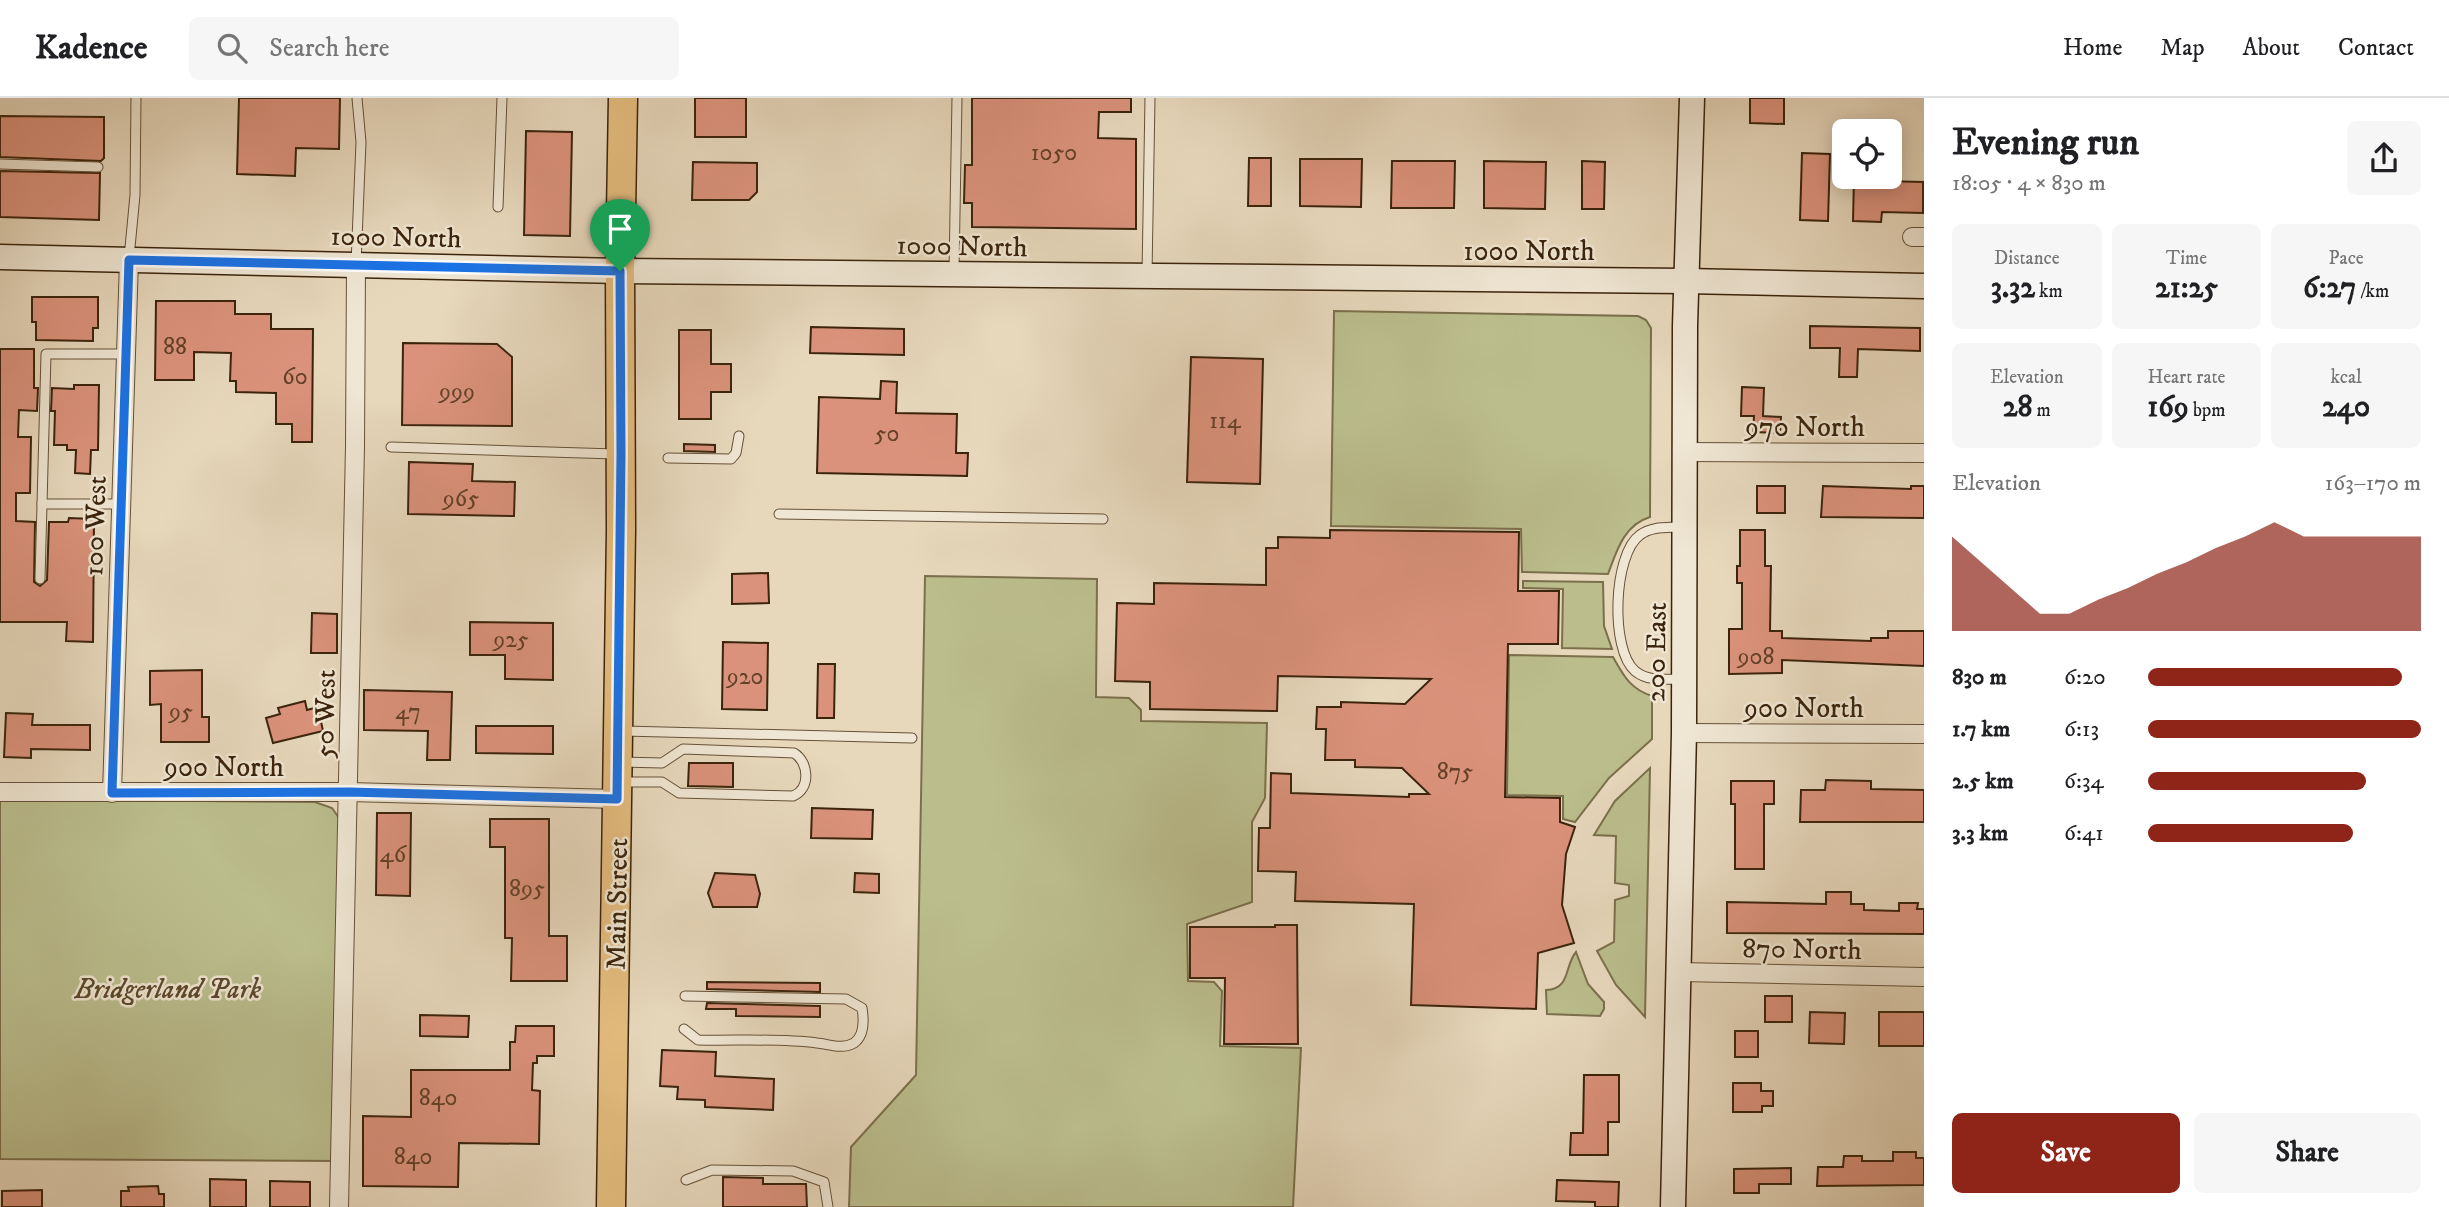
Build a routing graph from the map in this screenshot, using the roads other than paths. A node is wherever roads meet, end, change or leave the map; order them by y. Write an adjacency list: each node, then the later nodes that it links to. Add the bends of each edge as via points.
1 (136, 98): 12 (lane)
2 (357, 98): 13 (lane, via 361,142)
3 (502, 98): 10 (lane)
4 (623, 98): 14 (main road, Main Street)
5 (957, 98): 15 (lane)
6 (1150, 98): 16 (lane)
7 (1692, 98): 17 (street, 200 East)
8 (0, 164): 9 (lane)
9 (98, 167)
10 (498, 207)
11 (0, 257): 12 (street, 1000 North)
12 (129, 260): 13 (street, 1000 North); 19 (street, 100 West)
13 (356, 265): 14 (street, 1000 North); 39 (street, 50 West)
14 (620, 271): 15 (street, 1000 North); 24 (main road, Main Street)
15 (954, 274): 16 (street, 1000 North)
16 (1147, 276): 17 (street, 1000 North)
17 (1686, 281): 18 (street, 1000 North); 22 (street, 200 East)
18 (1924, 286)
19 (126, 354): 26 (lane, via 46,354); 27 (street, 100 West)
20 (739, 436): 25 (lane, via 731,459)
21 (391, 447): 24 (lane)
22 (1686, 452): 23 (street, 970 North); 30 (street, 200 East)
23 (1924, 453)
24 (621, 454): 33 (main road, Main Street)
25 (668, 458)
26 (42, 504): 27 (lane); 31 (lane)
27 (122, 504): 40 (street, 100 West)
28 (779, 514): 29 (lane)
29 (1103, 519)
30 (1686, 527): 32 (street, 200 East); 32 (lane, via 1650,528 1637,536 1622,563 1617,608 1622,647 1634,671 1651,679)
31 (40, 579)
32 (1684, 679): 34 (street, 200 East)
33 (618, 731): 36 (lane); 37 (main road, Main Street)
34 (1684, 733): 35 (street, 900 North); 41 (street, 200 East)
35 (1924, 734)
36 (912, 738)
37 (617, 781): 37 (lane, via 662,782 679,793 793,796 805,786 802,758 794,753 683,749); 39 (street, 900 North); 47 (main road, Main Street)
38 (0, 792): 40 (street, 900 North)
39 (349, 792): 40 (street, 900 North); 46 (street, 50 West)
40 (112, 793)
41 (1679, 972): 42 (street, 870 North); 49 (street, 200 East)
42 (1924, 977)
43 (685, 996): 44 (lane, via 846,999 862,1008 865,1021 855,1042 842,1047 698,1040)
44 (684, 1029)
45 (686, 1180): 48 (lane, via 712,1171 793,1171 824,1182)
46 (339, 1207)
47 (611, 1207)
48 (828, 1207)
49 (1672, 1207)

